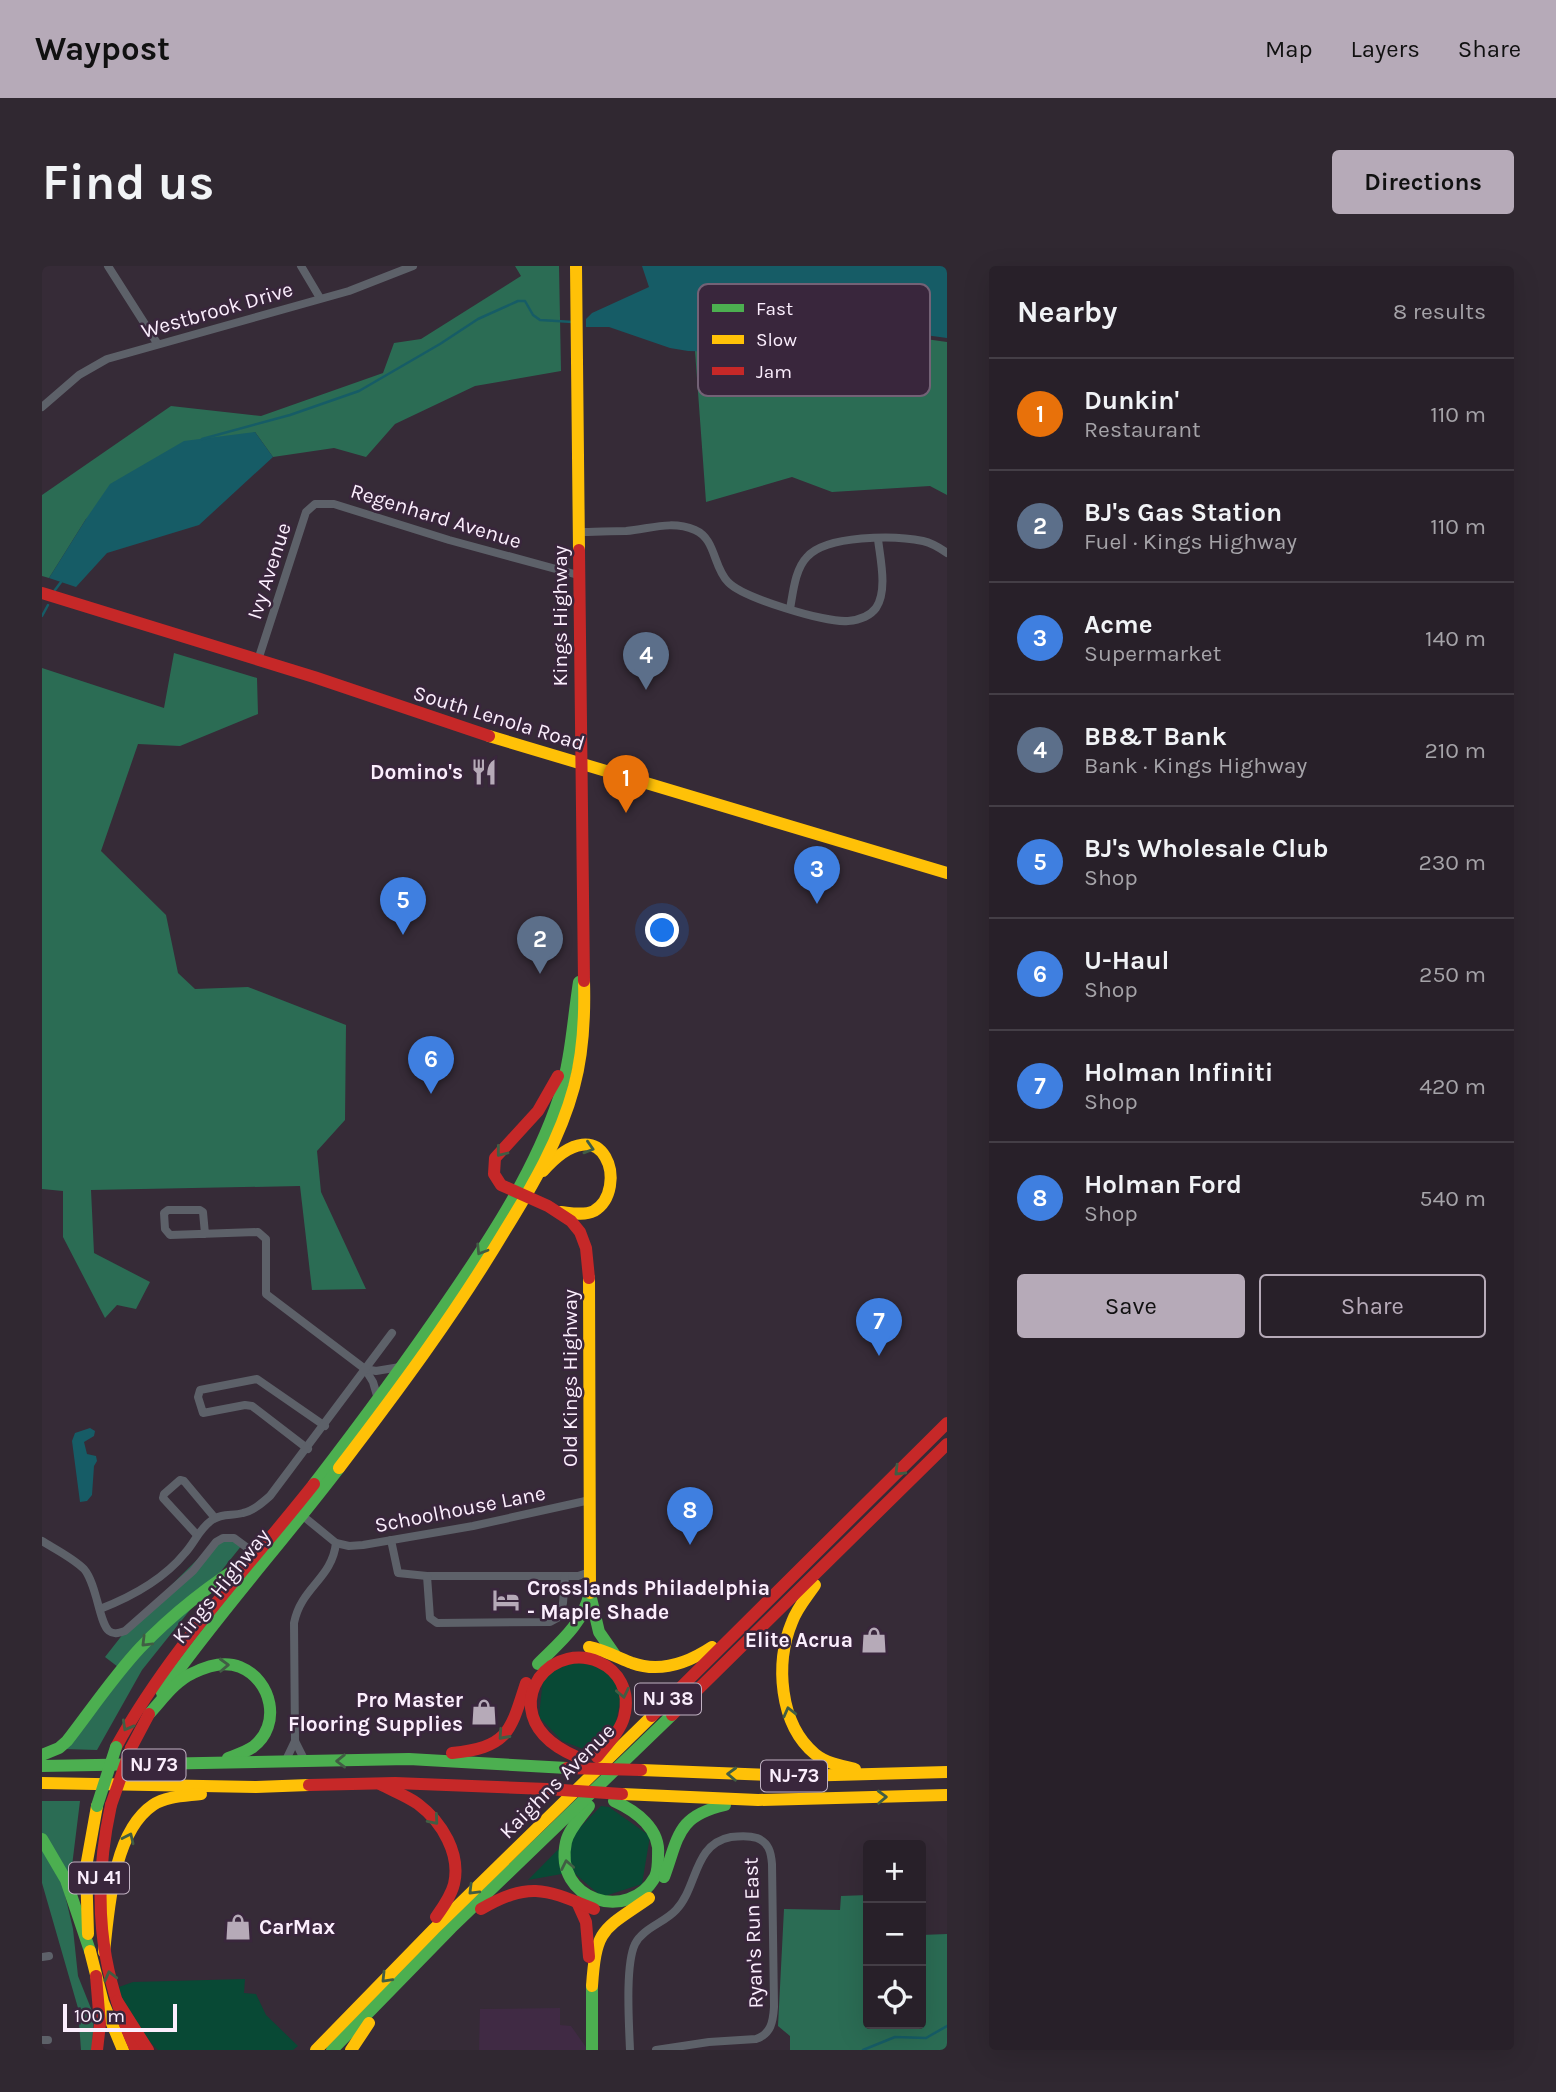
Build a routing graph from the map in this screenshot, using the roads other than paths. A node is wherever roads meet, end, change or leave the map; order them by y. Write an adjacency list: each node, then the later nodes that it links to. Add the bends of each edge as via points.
1 (108, 266): 6 (street)
2 (301, 266): 5 (street)
3 (413, 266): 5 (street, Westbrook Drive)
4 (576, 266): 9 (main road, Kings Highway)
5 (320, 298): 6 (street, Westbrook Drive)
6 (157, 343): 7 (street, Westbrook Drive, via 98,363)
7 (42, 407)
8 (324, 504): 12 (street, Regenhard Avenue); 15 (street, Ivy Avenue, via 306,512)
9 (578, 532): 12 (main road, Kings Highway); 14 (street, via 670,524 694,529 706,539 729,584)
10 (878, 539): 11 (street, via 923,541); 14 (street, via 833,543 810,554 800,567); 14 (street, via 880,595 868,615 836,621)
11 (947, 554)
12 (579, 575): 16 (main road, Kings Highway)
13 (42, 593): 15 (main road, South Lenola Road)
14 (790, 609)
15 (258, 660): 16 (main road, South Lenola Road, via 440,722)
16 (580, 763): 17 (main road, South Lenola Road); 18 (main road, Kings Highway)
17 (947, 873)
18 (583, 965): 19 (main road, Kings Highway / NJ 41); 20 (main road, Kings Highway / NJ 41, via 585,1015 574,1087)
19 (569, 1057): 21 (main road, Kings Highway / NJ 41); 21 (main road, one-way to 21, via 538,1111 495,1158 493,1168 501,1185)
20 (535, 1179): 21 (main road, NJ 41); 22 (main road, one-way to 22, via 573,1146 589,1145 605,1155 612,1177 603,1202 588,1213)
21 (521, 1194): 22 (main road, Old Kings Highway); 25 (main road, Kings Highway / NJ 41, one-way to 25); 33 (main road, Kings Highway / NJ 41, via 483,1269)
22 (559, 1212): 32 (main road, Old Kings Highway, via 578,1227 588,1251)
23 (205, 1234): 23 (street, via 170,1235 164,1213 200,1210); 26 (street, via 263,1235 266,1294)
24 (391, 1333): 26 (street)
25 (402, 1367): 26 (street); 27 (main road, Kings Highway / NJ 41)
26 (365, 1368): 27 (street); 29 (street)
27 (378, 1399): 39 (main road, Kings Highway / NJ 41)
28 (947, 1423): 46 (main road, Kaighns Avenue / NJ 38, one-way to 46)
29 (325, 1426): 31 (street); 31 (street, via 257,1379 200,1390 203,1413 252,1406)
30 (947, 1444): 40 (main road, Kaighns Avenue / NJ 38)
31 (308, 1448): 34 (street, via 258,1506)
32 (590, 1500): 36 (street, Schoolhouse Lane); 41 (main road, Old Kings Highway)
33 (303, 1516): 38 (street); 49 (main road, Kings Highway / NJ 41, via 190,1653)
34 (215, 1518): 35 (street); 35 (street, via 180,1480 164,1494)
35 (197, 1535): 45 (street, via 159,1578)
36 (391, 1540): 38 (street, Schoolhouse Lane, via 349,1546); 42 (street, via 398,1573)
37 (42, 1541): 45 (street, via 83,1569)
38 (336, 1543): 50 (street, via 332,1562 299,1604 295,1618)
39 (257, 1555): 45 (street, via 234,1538 216,1542 201,1563 125,1632 109,1632); 51 (main road, one-way to 51, via 151,1637 67,1741); 72 (main road, Kings Highway / NJ 41, one-way to 72, bridge, via 165,1668 116,1747 97,1805 86,1867)
40 (824, 1566): 58 (main road, Kaighns Avenue / NJ 38); 59 (main road, one-way to 40, via 820,1757 800,1740 789,1714 784,1677 788,1633)
41 (590, 1572): 43 (street); 44 (main road, Old Kings Highway)
42 (427, 1576): 43 (street); 43 (street, via 428,1610 438,1623 550,1622 559,1617)
43 (565, 1576)
44 (590, 1593): 47 (main road, via 580,1623); 48 (main road, via 599,1632)
45 (100, 1609)
46 (754, 1617): 48 (main road, via 704,1653 674,1665 645,1667); 62 (main road, Kaighns Avenue / NJ 38)
47 (547, 1655): 48 (main road, via 578,1647); 52 (main road, one-way to 52, via 530,1675 512,1725 496,1744 480,1751)
48 (615, 1655)
49 (149, 1714): 55 (main road, one-way to 55, via 178,1683 208,1666 237,1665 263,1683 272,1713 260,1743 244,1754); 73 (main road, Kings Highway / NJ 41, bridge, via 131,1748 104,1835 99,1879)
50 (295, 1741): 53 (street); 54 (street)
51 (42, 1755)
52 (409, 1759): 53 (main road, NJ 73, one-way to 53); 58 (main road, NJ 73, bridge)
53 (304, 1761): 54 (main road, NJ 73)
54 (285, 1762): 55 (main road, NJ 73)
55 (190, 1765): 56 (main road, NJ 73)
56 (42, 1766)
57 (947, 1772): 59 (main road, NJ-73)
58 (606, 1774): 59 (main road, NJ-73, one-way to 58, bridge, via 641,1770); 62 (main road, one-way to 62, via 577,1757 559,1749 533,1718 534,1685 545,1669 561,1658 599,1660 623,1686 625,1714 597,1756); 65 (main road, one-way to 58, via 646,1822 656,1839 659,1859 654,1878 641,1893 609,1903 580,1891 569,1876 564,1857 568,1837); 70 (main road, Kaighns Avenue / NJ 38)
59 (878, 1774)
60 (42, 1783): 63 (main road, NJ 73)
61 (377, 1783): 62 (main road, NJ 73, bridge, via 547,1789); 63 (main road, NJ 73); 71 (main road, one-way to 71, via 423,1808 451,1848 455,1881)
62 (585, 1786): 65 (main road, bridge); 71 (main road, Kaighns Avenue / NJ 38, one-way to 71)
63 (256, 1787): 73 (main road, one-way to 63, via 115,1876 127,1841 146,1811 170,1799)
64 (947, 1795): 66 (main road, NJ-73, one-way to 64)
65 (618, 1798): 66 (main road, NJ-73)
66 (758, 1800): 69 (main road, via 707,1808 690,1817 679,1832 663,1880)
67 (42, 1839): 72 (main road, via 65,1875)
68 (577, 1902): 69 (main road, via 603,1911); 70 (main road, via 543,1889 521,1890 496,1899); 75 (main road, via 587,1928)
69 (640, 1905): 75 (main road, via 600,1937)
70 (451, 1928): 77 (main road, Kaighns Avenue / NJ 38)
71 (433, 1929): 82 (main road, Kaighns Avenue / NJ 38, one-way to 82)
72 (90, 1951): 74 (main road, NJ 41)
73 (104, 1952): 76 (main road, Kings Highway / NJ 41, one-way to 73)
74 (96, 1976): 78 (main road); 79 (main road, NJ 41)
75 (592, 1986): 85 (main road)
76 (117, 2001): 80 (main road, Kings Highway / NJ 41); 81 (main road)
77 (374, 2008): 83 (main road, Kaighns Avenue / NJ 38); 84 (main road)
78 (97, 2050)
79 (123, 2050)
80 (136, 2050)
81 (148, 2050)
82 (316, 2050)
83 (332, 2050)
84 (351, 2050)
85 (592, 2050)
86 (630, 2050): 87 (street, Ryan's Run East, via 629,1973 636,1941 678,1909 709,1847 739,1836 761,1840 770,1849 772,1864 772,2025 755,2039)
87 (656, 2050)

